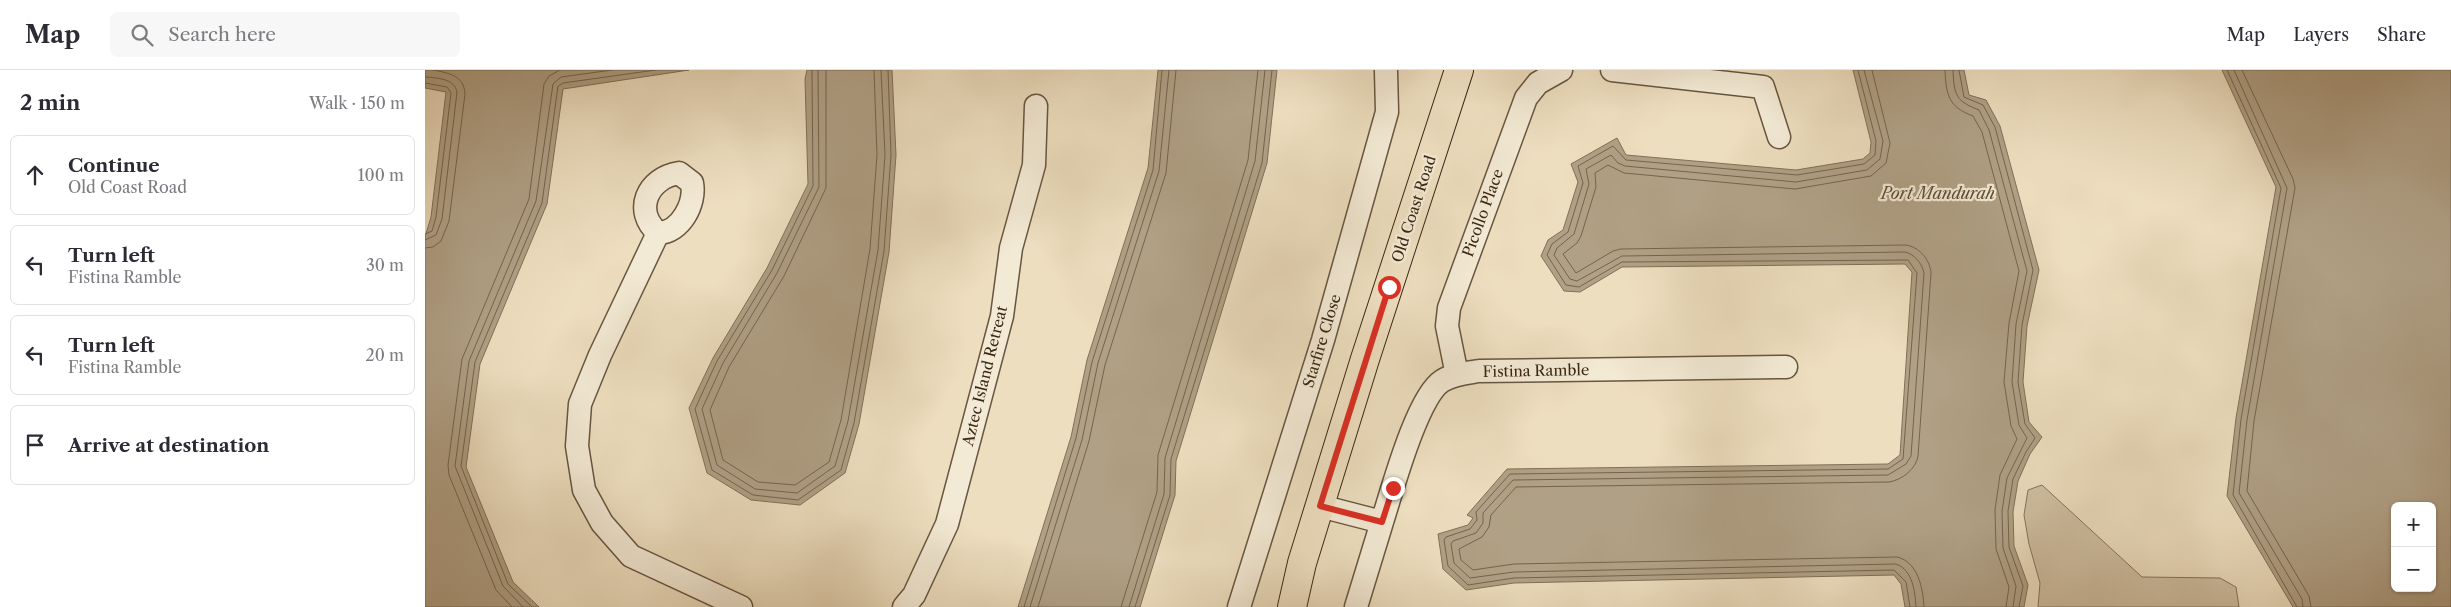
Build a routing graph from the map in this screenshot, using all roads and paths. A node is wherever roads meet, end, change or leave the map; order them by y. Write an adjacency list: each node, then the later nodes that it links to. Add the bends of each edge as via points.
1 (1459, 70): 11 (main road, Old Coast Road)
2 (1561, 70): 10 (street, Picollo Place, via 1538,83 1526,98 1449,308 1447,326)
3 (1612, 70): 5 (street)
4 (1386, 71): 15 (street, Starfire Close, via 1387,112 1323,340)
5 (1763, 78): 7 (street)
6 (1036, 106): 14 (street, Aztec Island Retreat, via 1034,165 1011,248 1002,316 947,524 914,595)
7 (1779, 137)
8 (658, 233): 13 (street, via 580,404 577,446 584,490 601,522 631,556)
9 (1786, 367): 10 (street, Fistina Ramble, via 1479,371)
10 (1457, 375): 12 (street, Fistina Ramble, via 1441,382 1429,394)
11 (1320, 506): 12 (street); 16 (main road, Old Coast Road)
12 (1382, 522): 17 (street, Fistina Ramble)
13 (741, 607)
14 (904, 607)
15 (1239, 607)
16 (1292, 607)
17 (1356, 607)

